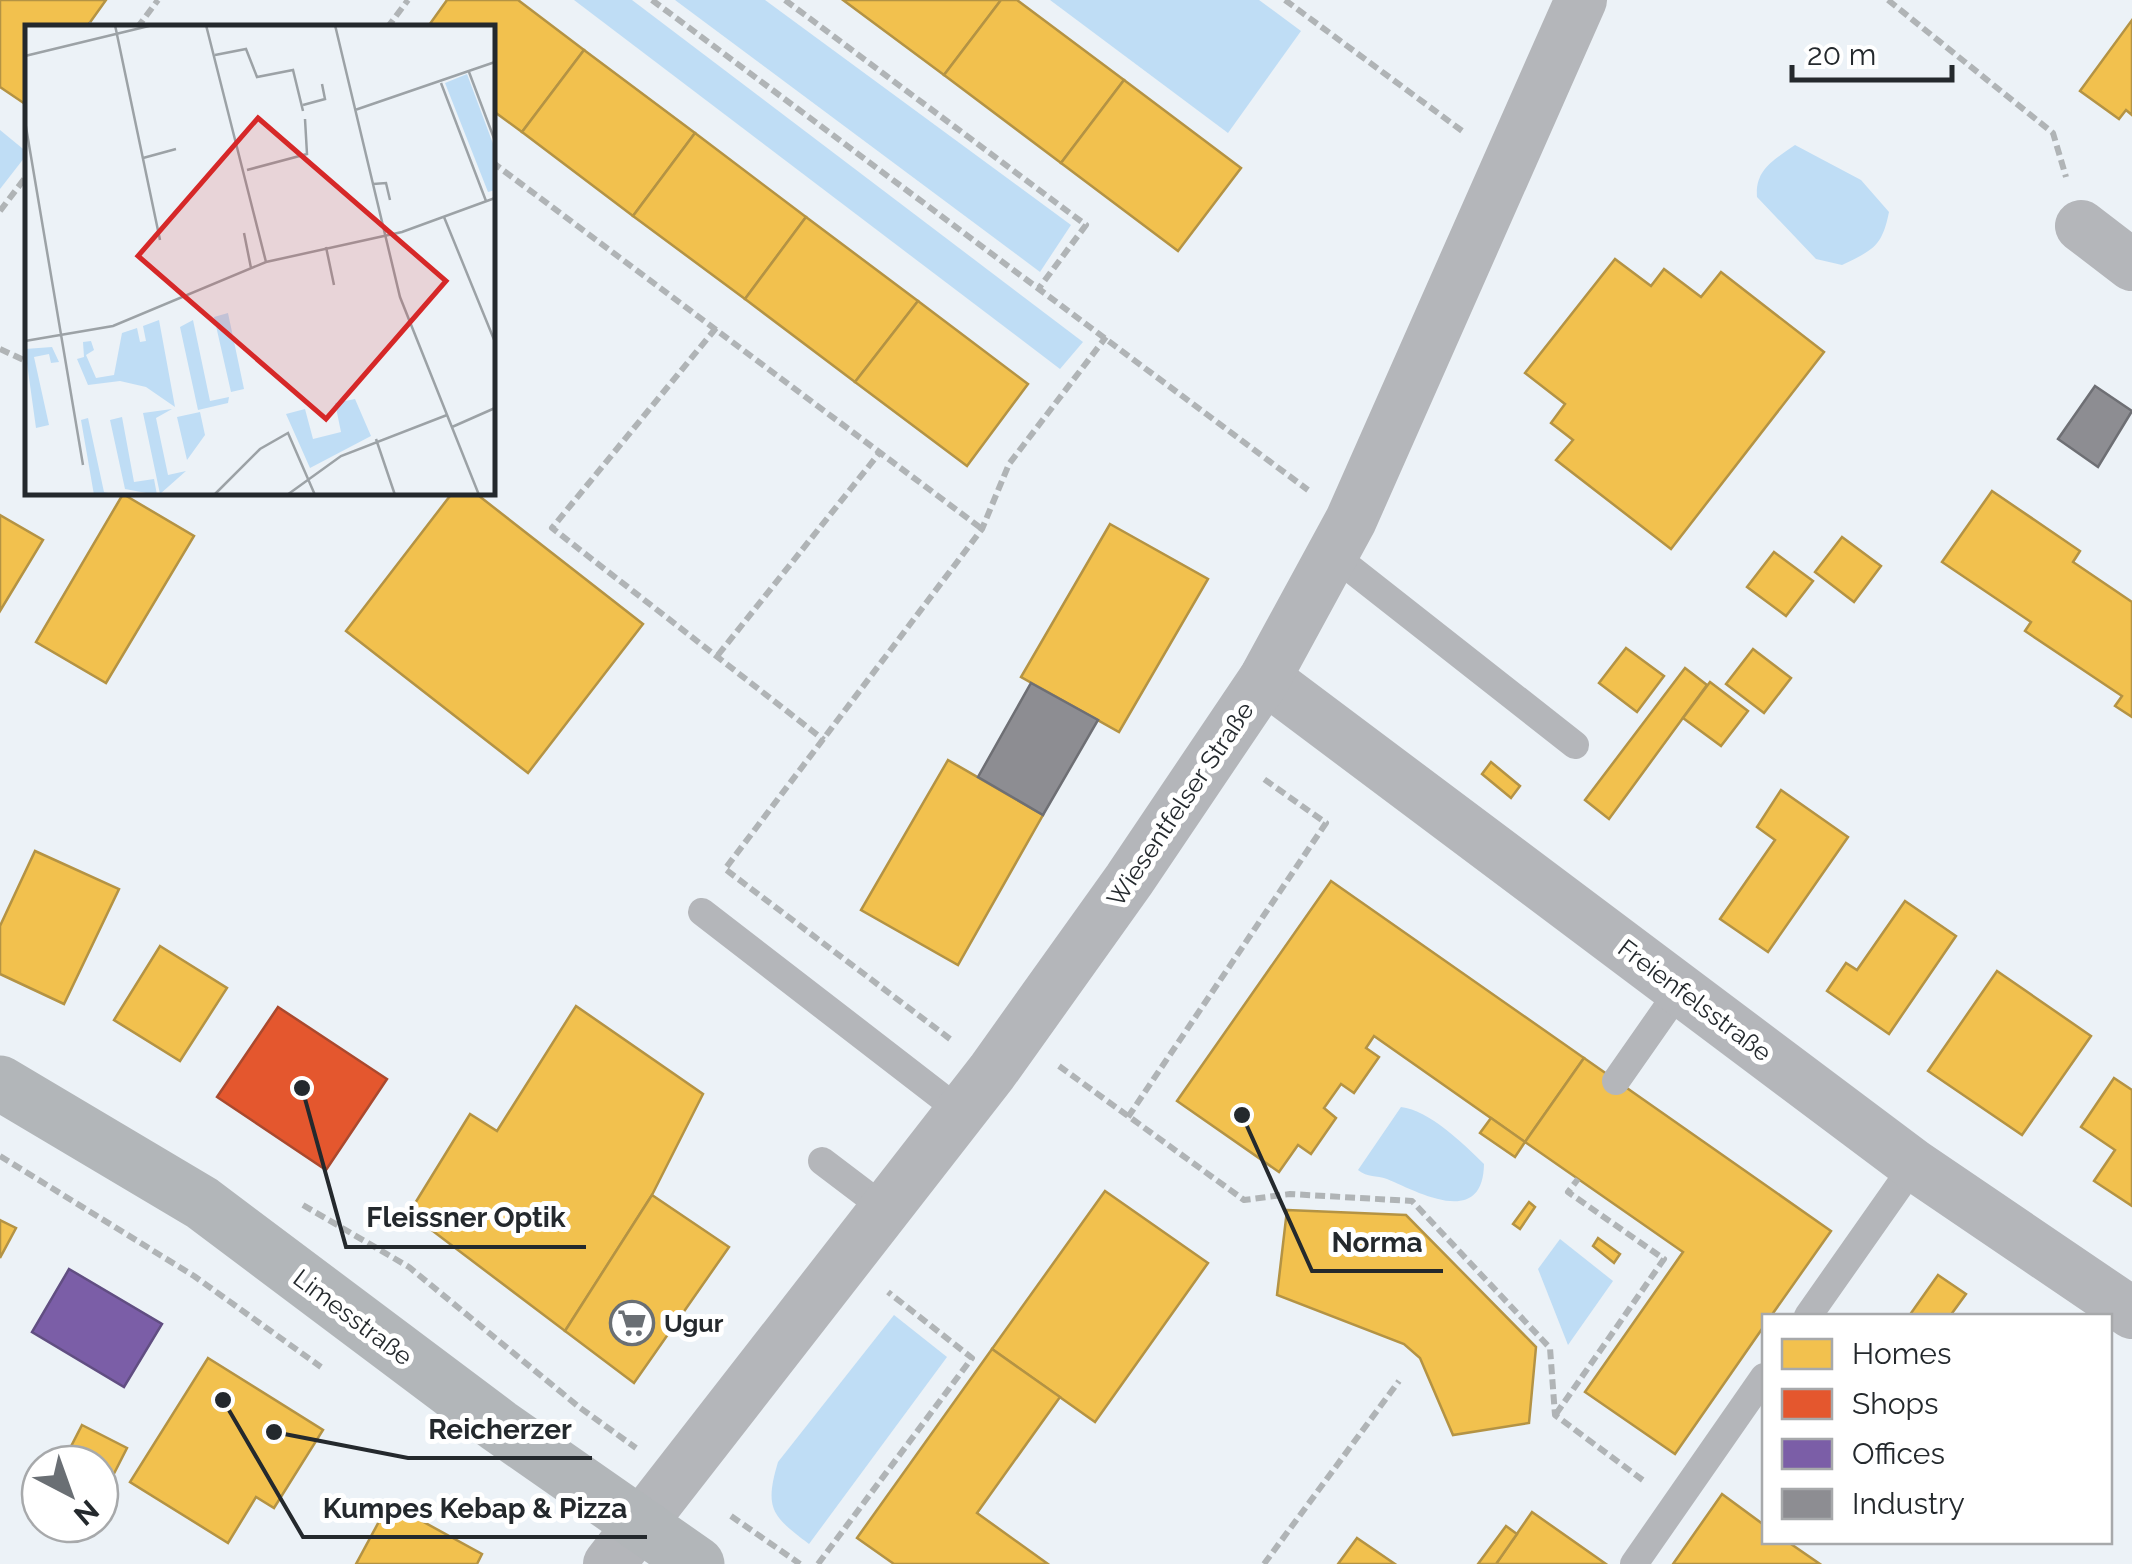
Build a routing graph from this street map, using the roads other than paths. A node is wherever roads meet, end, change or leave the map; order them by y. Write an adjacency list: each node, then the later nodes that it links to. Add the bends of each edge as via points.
1 (1581, 0): 4 (street, Wiesentfelser Straße)
2 (2081, 226): 3 (street)
3 (2132, 265)
4 (1342, 537): 5 (street, Wiesentfelser Straße); 6 (lane)
5 (1265, 678): 8 (street, Freienfelsstraße); 9 (street, Wiesentfelser Straße)
6 (1576, 745)
7 (702, 912): 9 (lane)
8 (1680, 988): 10 (lane); 13 (street, Freienfelsstraße)
9 (990, 1073): 14 (street, Wiesentfelser Straße)
10 (1616, 1081)
11 (0, 1083): 18 (street, Limesstraße, via 202,1204 499,1426)
12 (822, 1161): 14 (lane)
13 (1914, 1165): 15 (street, Freienfelsstraße); 16 (lane)
14 (884, 1208): 18 (street, Wiesentfelser Straße)
15 (2132, 1313)
16 (1809, 1314)
17 (1762, 1380): 20 (lane)
18 (624, 1544): 19 (street, Limesstraße)
19 (696, 1564)
20 (1634, 1564)

